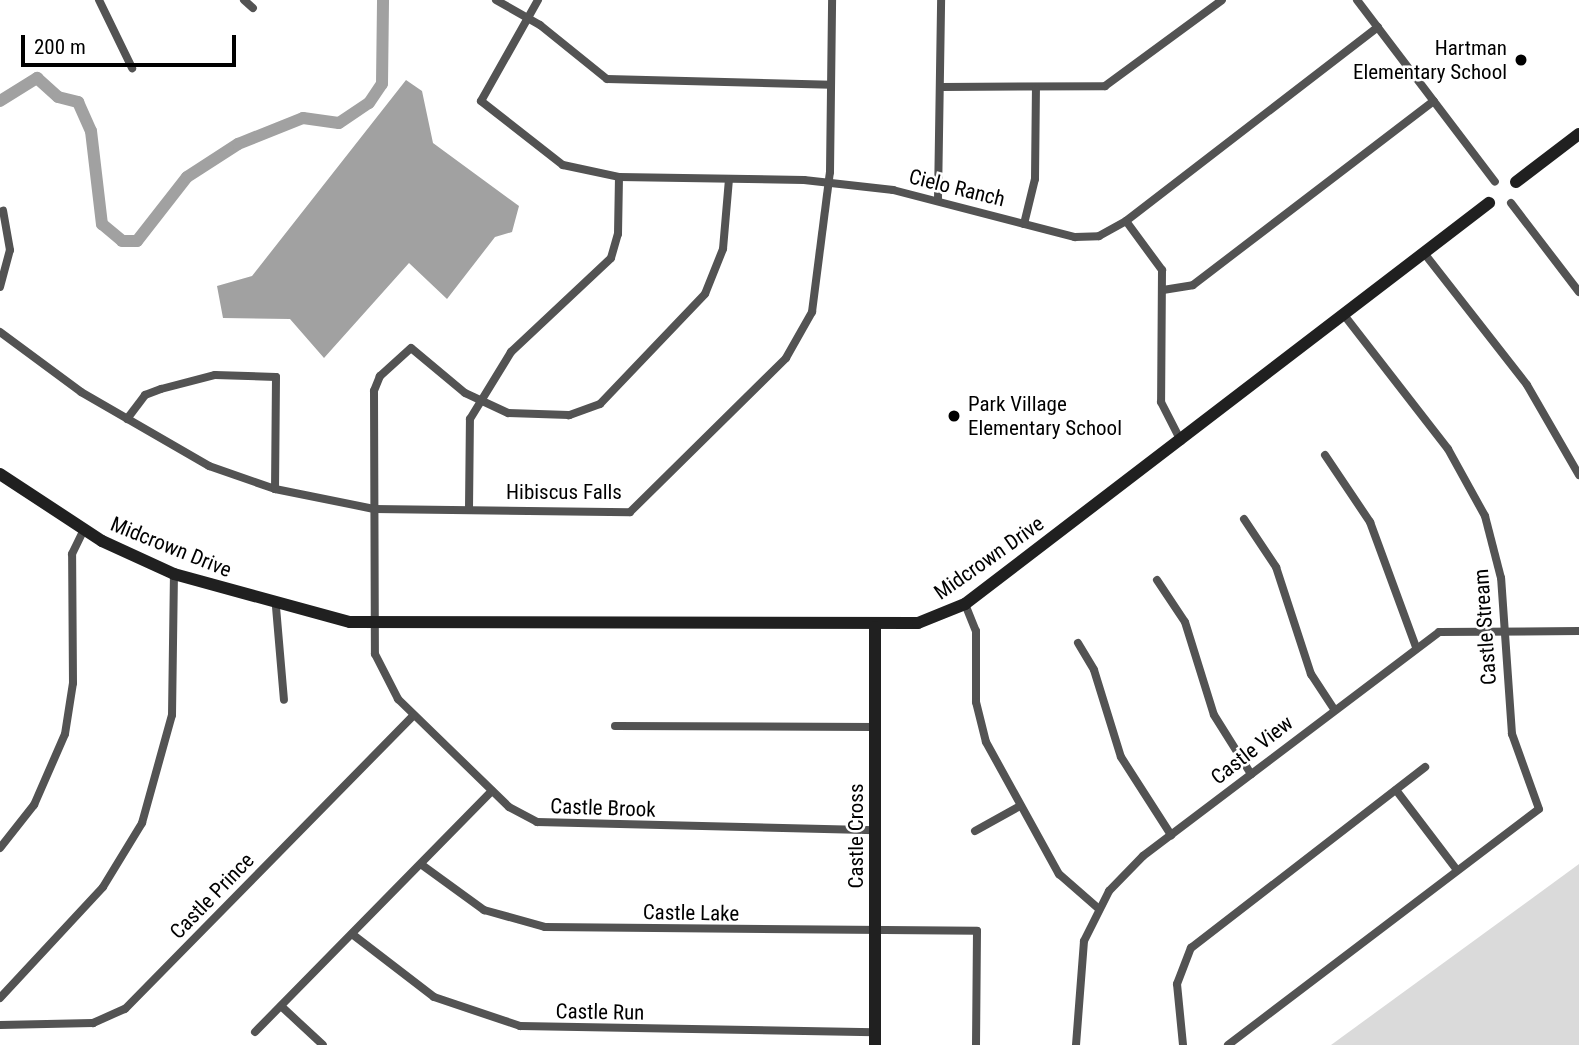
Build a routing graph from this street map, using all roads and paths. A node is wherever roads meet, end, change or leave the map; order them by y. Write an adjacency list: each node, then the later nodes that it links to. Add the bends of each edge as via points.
1 (99, 0): 12 (street)
2 (244, 0): 9 (street)
3 (496, 0): 10 (street)
4 (538, 0): 10 (street)
5 (832, 0): 13 (street, Hibiscus Falls)
6 (941, 0): 14 (street)
7 (1222, 0): 15 (street, via 1124,78 1085,89)
8 (1357, 0): 11 (street)
9 (253, 9)
10 (529, 18): 13 (street, via 607,79); 18 (street, Cielo Ranch, via 481,102 543,155 579,172)
11 (1378, 27): 16 (street); 27 (street, Cielo Ranch)
12 (132, 68)
13 (831, 85): 22 (street, Hibiscus Falls)
14 (941, 88): 15 (street); 23 (street)
15 (1036, 89): 28 (street, via 1035,179)
16 (1434, 101): 20 (street); 31 (street, via 1193,285)
17 (1579, 134): 21 (street)
18 (619, 177): 19 (street, Cielo Ranch); 35 (street, via 618,234 611,258 511,352)
19 (729, 179): 22 (street, Cielo Ranch); 35 (street, via 723,249 705,294 608,398 569,415 508,414)
20 (1495, 182)
21 (1516, 182)
22 (830, 183): 23 (street, Cielo Ranch); 43 (street, Hibiscus Falls, via 818,292 796,342 630,512)
23 (938, 199): 28 (street, Cielo Ranch)
24 (1489, 203): 29 (street, Midcrown Drive)
25 (1511, 203): 32 (street)
26 (3, 211): 30 (street, via 10,250)
27 (1126, 220): 28 (street, Cielo Ranch, via 1086,237); 31 (street, via 1159,264)
28 (1024, 224)
29 (1424, 253): 33 (street, Midcrown Drive); 40 (street, via 1543,408)
30 (0, 287)
31 (1163, 290): 37 (street, via 1161,402)
32 (1579, 292)
33 (1344, 315): 37 (street, Midcrown Drive); 52 (street, Castle Stream, via 1474,491 1494,542)
34 (0, 332): 36 (street, Hibiscus Falls)
35 (481, 400): 42 (street, Castle Brook, via 411,348 380,376 374,391); 43 (street, via 467,433)
36 (127, 418): 41 (street, Hibiscus Falls, via 209,466); 41 (street, via 145,395 160,389 215,375 276,377)
37 (1181, 441): 48 (street, Midcrown Drive)
38 (1325, 455): 55 (street, via 1370,522)
39 (0, 474): 45 (street, Midcrown Drive)
40 (1579, 475)
41 (275, 489): 42 (street, Hibiscus Falls)
42 (374, 509): 43 (street, Hibiscus Falls); 50 (street, Castle Brook)
43 (469, 509)
44 (1244, 519): 57 (street, via 1276,567 1311,674)
45 (84, 529): 46 (street, Midcrown Drive); 69 (street, via 72,555 73,683 65,734 34,805)
46 (174, 574): 49 (street, Midcrown Drive); 75 (street, via 172,715 142,823 103,887)
47 (1157, 580): 62 (street, via 1185,622 1214,715)
48 (965, 604): 51 (street, Midcrown Drive, via 929,621); 65 (street, via 975,631 982,731)
49 (276, 607): 50 (street, Midcrown Drive); 56 (street)
50 (373, 621): 51 (street, Midcrown Drive); 58 (street, Castle Brook, via 384,677)
51 (875, 627): 60 (street, Castle Cross)
52 (1505, 630): 53 (street, Castle View); 55 (street, Castle View, via 1448,630); 71 (street, Castle Stream, via 1512,734 1539,809)
53 (1579, 631)
54 (1077, 643): 68 (street, via 1094,670 1121,757)
55 (1416, 647): 57 (street, Castle View)
56 (284, 700)
57 (1334, 709): 62 (street, Castle View)
58 (414, 715): 64 (street, Castle Brook); 77 (street, Castle Prince, via 125,1009 93,1023)
59 (615, 726): 60 (street)
60 (875, 727): 66 (street, Castle Cross)
61 (1425, 767): 63 (street)
62 (1251, 774): 68 (street, Castle View)
63 (1396, 790): 71 (street); 83 (street, via 1191,948 1177,984)
64 (492, 792): 66 (street, Castle Brook, via 523,816 554,827); 70 (street)
65 (1020, 806): 67 (street); 72 (street, via 1059,874)
66 (876, 830): 73 (street, Castle Cross)
67 (975, 831)
68 (1171, 835): 72 (street, Castle View, via 1121,876)
69 (0, 848)
70 (422, 865): 73 (street, Castle Lake, via 484,910 545,928); 74 (street)
71 (1457, 870): 84 (street)
72 (1098, 908): 82 (street, Castle View, via 1078,965)
73 (876, 932): 79 (street, Castle Cross); 81 (street, Castle Lake, via 976,931)
74 (352, 934): 76 (street); 79 (street, Castle Run, via 434,997 520,1026)
75 (0, 998)
76 (281, 1006): 78 (street); 80 (street)
77 (0, 1025)
78 (255, 1032)
79 (875, 1039)
80 (323, 1045)
81 (976, 1045)
82 (1076, 1045)
83 (1183, 1045)
84 (1228, 1045)

